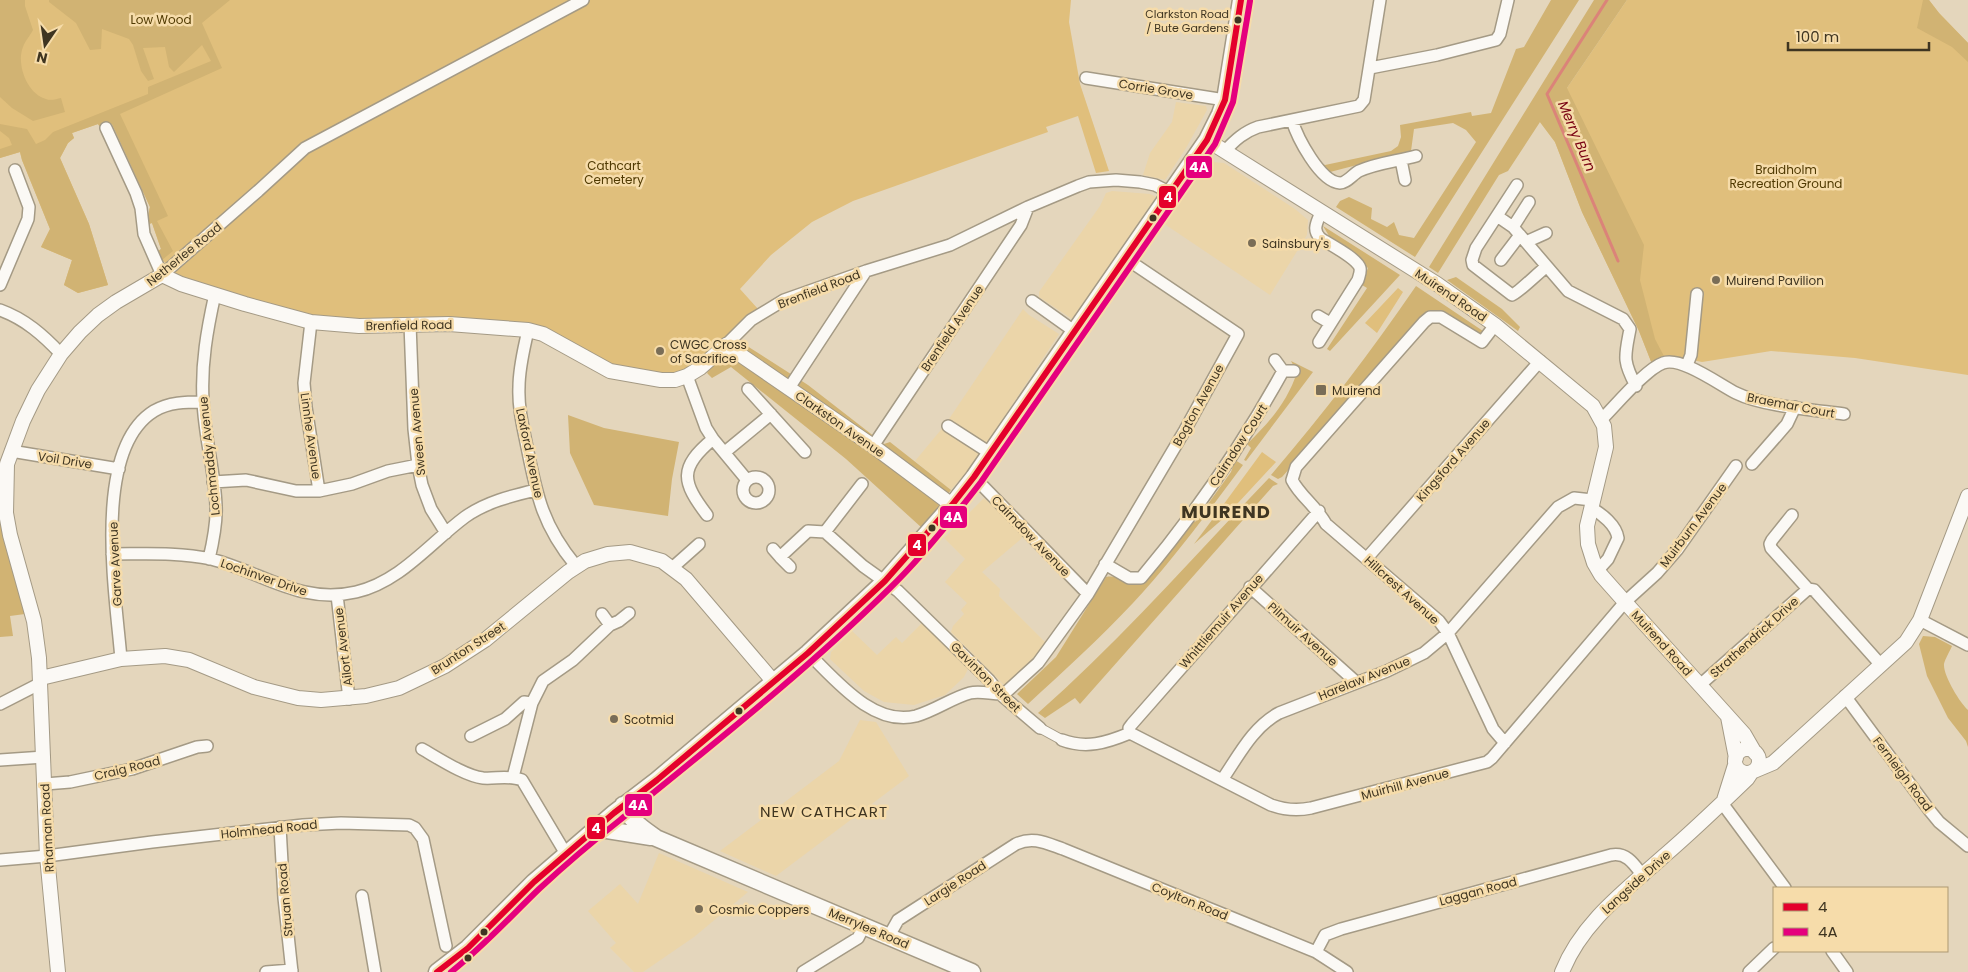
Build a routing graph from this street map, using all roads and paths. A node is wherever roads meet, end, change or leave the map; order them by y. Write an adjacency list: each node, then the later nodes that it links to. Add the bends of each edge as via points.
1 (583, 0): 28 (street, Netherlee Road, via 305,148)
2 (1241, 0): 7 (main road)
3 (1380, 0): 5 (street)
4 (1508, 0): 5 (street, via 1496,40)
5 (1370, 68): 8 (street, via 1364,100 1359,106)
6 (1086, 78): 7 (street, Corrie Grove)
7 (1225, 100): 10 (main road)
8 (1292, 120): 11 (street, via 1247,131); 13 (street, via 1295,131 1318,169 1336,182 1345,181 1358,171)
9 (106, 128): 28 (street, via 136,193 144,234)
10 (1207, 140): 11 (street, Muirend Road); 17 (main road)
11 (1225, 151): 20 (street, Muirend Road)
12 (1416, 156): 13 (street)
13 (1401, 160): 15 (street)
14 (15, 170): 29 (street, via 29,207 28,219)
15 (1405, 180)
16 (1517, 184): 21 (street)
17 (1171, 193): 19 (street, Brenfield Road, via 1140,182 1089,182); 24 (main road)
18 (1529, 202): 23 (street)
19 (1028, 207): 27 (street, Brenfield Road, via 950,245); 58 (street, Brenfield Avenue, via 1021,225)
20 (1321, 212): 36 (street, via 1314,228 1316,233 1360,267 1358,280); 38 (street, Muirend Road, via 1437,284)
21 (1497, 216): 23 (street); 26 (street, via 1476,248 1473,265 1512,295)
22 (1546, 233): 23 (street)
23 (1520, 235): 25 (street); 26 (street)
24 (1125, 258): 40 (main road); 86 (street, Bogton Avenue, via 1238,334)
25 (1501, 260)
26 (1546, 267): 48 (street, via 1568,291 1623,320 1630,329 1625,358)
27 (866, 271): 42 (street, Brenfield Road, via 784,300 751,320); 49 (street)
28 (162, 274): 30 (street, Brenfield Road, via 181,284); 43 (street, Netherlee Road, via 98,316)
29 (0, 285)
30 (215, 294): 35 (street, Brenfield Road); 51 (street, Lochmaddy Avenue, via 202,366)
31 (1697, 294): 46 (street, via 1694,340)
32 (1032, 301): 40 (street)
33 (0, 310): 43 (street, via 23,320)
34 (1318, 316): 36 (street)
35 (311, 322): 37 (street, Brenfield Road, via 359,326); 72 (street, Linnhe Avenue, via 304,383)
36 (1330, 323): 41 (street)
37 (410, 324): 39 (street, Brenfield Road); 64 (street, Sween Avenue)
38 (1495, 325): 45 (street, Muirend Road); 76 (street, Hillcrest Avenue, via 1482,342 1441,317 1430,317 1424,322 1296,467 1292,480 1296,488)
39 (528, 330): 47 (street, Brenfield Road, via 542,334 610,371 661,380); 71 (street, Laxford Avenue, via 520,365 519,408)
40 (1074, 331): 62 (main road)
41 (1319, 342)
42 (726, 345): 47 (street, Brenfield Road); 49 (street, Clarkston Avenue)
43 (61, 354): 59 (street, Netherlee Road, via 38,390)
44 (1275, 360): 86 (street, Cairndow Court, via 1289,371 1197,509 1141,578 1129,578)
45 (1540, 362): 55 (street, Muirend Road, via 1583,396); 84 (street, Kingsford Avenue)
46 (1687, 365): 48 (street, via 1665,362); 52 (street, Braemar Court, via 1738,394)
47 (687, 376): 57 (street)
48 (1636, 386): 55 (street)
49 (789, 388): 58 (street, Clarkston Avenue)
50 (748, 389): 53 (street)
51 (203, 402): 66 (street, Garve Avenue, via 166,406 148,416 129,437); 69 (street, Lochmaddy Avenue)
52 (1795, 407): 54 (street, Braemar Court); 63 (street, via 1787,424)
53 (771, 414): 60 (street); 61 (street)
54 (1844, 414)
55 (1602, 419): 74 (street, Muirend Road, via 1606,447)
56 (948, 426): 62 (street)
57 (713, 439): 60 (street); 77 (street, via 697,454 688,474 689,489)
58 (873, 446): 75 (street, Clarkston Avenue)
59 (11, 451): 66 (street, Voil Drive); 106 (street, Netherlee Road, via 6,474 6,514 34,621)
60 (725, 452): 68 (street)
61 (805, 452)
62 (990, 453): 67 (main road)
63 (1752, 464)
64 (418, 465): 72 (street); 81 (street, Sween Avenue, via 431,510)
65 (1736, 466): 96 (street, Muirburn Avenue, via 1677,550)
66 (118, 469): 83 (street, Garve Avenue, via 112,508)
67 (974, 478): 75 (main road); 94 (street, Cairndow Avenue)
68 (747, 480)
69 (213, 482): 72 (street, via 246,480 296,491); 85 (street, Lochmaddy Avenue, via 216,521)
70 (862, 484): 80 (street)
71 (536, 490): 81 (street, Lochinver Drive, via 480,508); 87 (street, Laxford Avenue, via 551,531)
72 (320, 491)
73 (1968, 496): 79 (street, Langside Drive)
74 (1591, 504): 90 (street, Muirend Road, via 1588,544); 90 (street, via 1618,534 1608,559); 101 (street, Harelaw Avenue, via 1574,498 1558,506)
75 (952, 505): 91 (main road)
76 (1319, 511): 84 (street, Hillcrest Avenue, via 1326,524); 92 (street, Whittliemuir Avenue)
77 (707, 515)
78 (1792, 516): 93 (street, Strathendrick Drive, via 1770,544)
79 (1964, 520): 99 (street, Langside Drive)
80 (825, 532): 88 (street, via 808,531 776,553); 91 (street, Gavinton Street)
81 (446, 533): 95 (street, Lochinver Drive, via 383,582)
82 (699, 544): 89 (street)
83 (112, 554): 85 (street, Lochinver Drive, via 156,553); 104 (street, Garve Avenue)
84 (1367, 558): 101 (street, Hillcrest Avenue, via 1439,621)
85 (210, 559): 95 (street, Lochinver Drive, via 298,591)
86 (1105, 564): 94 (street, Bogton Avenue)
87 (576, 566): 89 (street, Brunton Street, via 602,556 630,552 660,560); 112 (street, Brunton Street, via 508,622 445,666 399,688)
88 (790, 567)
89 (672, 568): 107 (street, Brunton Street, via 701,595)
90 (1598, 570): 96 (street, Muirend Road)
91 (885, 581): 103 (main road); 110 (street, Gavinton Street, via 927,618)
92 (1250, 587): 108 (street, Pilmuir Avenue); 117 (street, Whittliemuir Avenue, via 1132,724)
93 (1808, 589): 105 (street, Strathendrick Drive, via 1814,590); 109 (street, Strathendrick Drive)
94 (1088, 594): 110 (street, Bogton Avenue, via 1038,663 1009,691)
95 (337, 595): 112 (street, Ailort Avenue)
96 (1625, 602): 109 (street, Muirend Road); 120 (street, Muirhill Avenue)
97 (629, 613): 100 (street)
98 (602, 614): 100 (street)
99 (1920, 620): 102 (street); 105 (street, Langside Drive, via 1906,642)
100 (610, 625): 113 (street, via 572,660 542,681)
101 (1448, 633): 108 (street, Harelaw Avenue, via 1424,653); 120 (street, Hillcrest Avenue, via 1493,729)
102 (1968, 645)
103 (808, 653): 107 (main road); 110 (street, via 855,699 883,713 913,716 970,693)
104 (121, 659): 106 (street, Brunton Street); 112 (street, Brunton Street, via 176,658 268,691 309,699)
105 (1881, 665): 111 (street, Langside Drive)
106 (41, 680): 114 (street); 125 (street, Rhannan Road)
107 (772, 681): 133 (main road, via 657,780)
108 (1356, 682): 130 (street, Harelaw Avenue, via 1267,719 1257,728)
109 (1700, 685): 115 (street, Muirend Road)
110 (1000, 694): 116 (street, Gavinton Street)
111 (1844, 696): 123 (street, Langside Drive); 138 (street, Fernleigh Road, via 1930,811)
112 (349, 698)
113 (532, 703): 118 (street, via 524,702 505,718); 129 (street)
114 (0, 704)
115 (1727, 714): 124 (street, Muirend Road); 127 (street)
116 (1040, 728): 119 (street, Gavinton Street)
117 (1130, 734): 119 (street, Gavinton Street, via 1098,745); 130 (street, Muirhill Avenue)
118 (471, 736)
119 (1062, 740)
120 (1505, 743): 130 (street, Muirhill Avenue, via 1486,762 1300,810 1271,805)
121 (207, 746): 131 (street, Craig Road, via 132,769)
122 (422, 749): 129 (street, via 471,775)
123 (1784, 752): 124 (street, via 1771,756); 128 (street, Langside Drive, via 1773,763)
124 (1756, 754): 127 (street, via 1744,750); 128 (street, Langside Drive, via 1758,764)
125 (44, 757): 126 (street); 131 (street, Rhannan Road)
126 (0, 760)
127 (1736, 761): 128 (street, via 1743,773); 132 (street, Langside Drive)
128 (1753, 772): 132 (street, Langside Drive)
129 (513, 777): 139 (street, via 522,780 529,789)
130 (1222, 780)
131 (45, 784): 140 (street, Rhannan Road)
132 (1722, 803): 142 (street, Langside Drive); 143 (street)
133 (618, 809): 135 (main road); 136 (main road, Merrylee Road)
134 (280, 827): 140 (street, Holmhead Road); 147 (street, Holmhead Road, via 341,822 401,823 415,828 423,839); 151 (street, Struan Road)
135 (594, 830): 136 (main road, Merrylee Road); 139 (main road)
136 (650, 837): 145 (main road, Merrylee Road)
137 (1030, 840): 146 (street, Largie Road, via 1016,844 898,920); 149 (street, Coylton Road, via 1046,842)
138 (1968, 846)
139 (566, 854): 155 (main road, via 468,948)
140 (47, 856): 141 (street, Holmhead Road); 152 (street, Rhannan Road)
141 (0, 860)
142 (1642, 876): 149 (street, Laggan Road, via 1627,856 1611,855 1341,929 1325,935); 159 (street, Langside Drive, via 1588,929)
143 (1784, 887)
144 (362, 896): 154 (street)
145 (864, 926): 146 (main road, Merrylee Road); 156 (street, via 858,938)
146 (889, 936): 157 (main road, Merrylee Road)
147 (446, 946)
148 (1773, 949): 160 (street)
149 (1316, 952): 158 (street, Coylton Road)
150 (1833, 952): 161 (street)
151 (292, 971): 153 (street)
152 (58, 972)
153 (266, 972)
154 (375, 972)
155 (437, 972)
156 (804, 972)
157 (972, 972)
158 (1347, 972)
159 (1562, 972)
160 (1749, 972)
161 (1847, 972)

